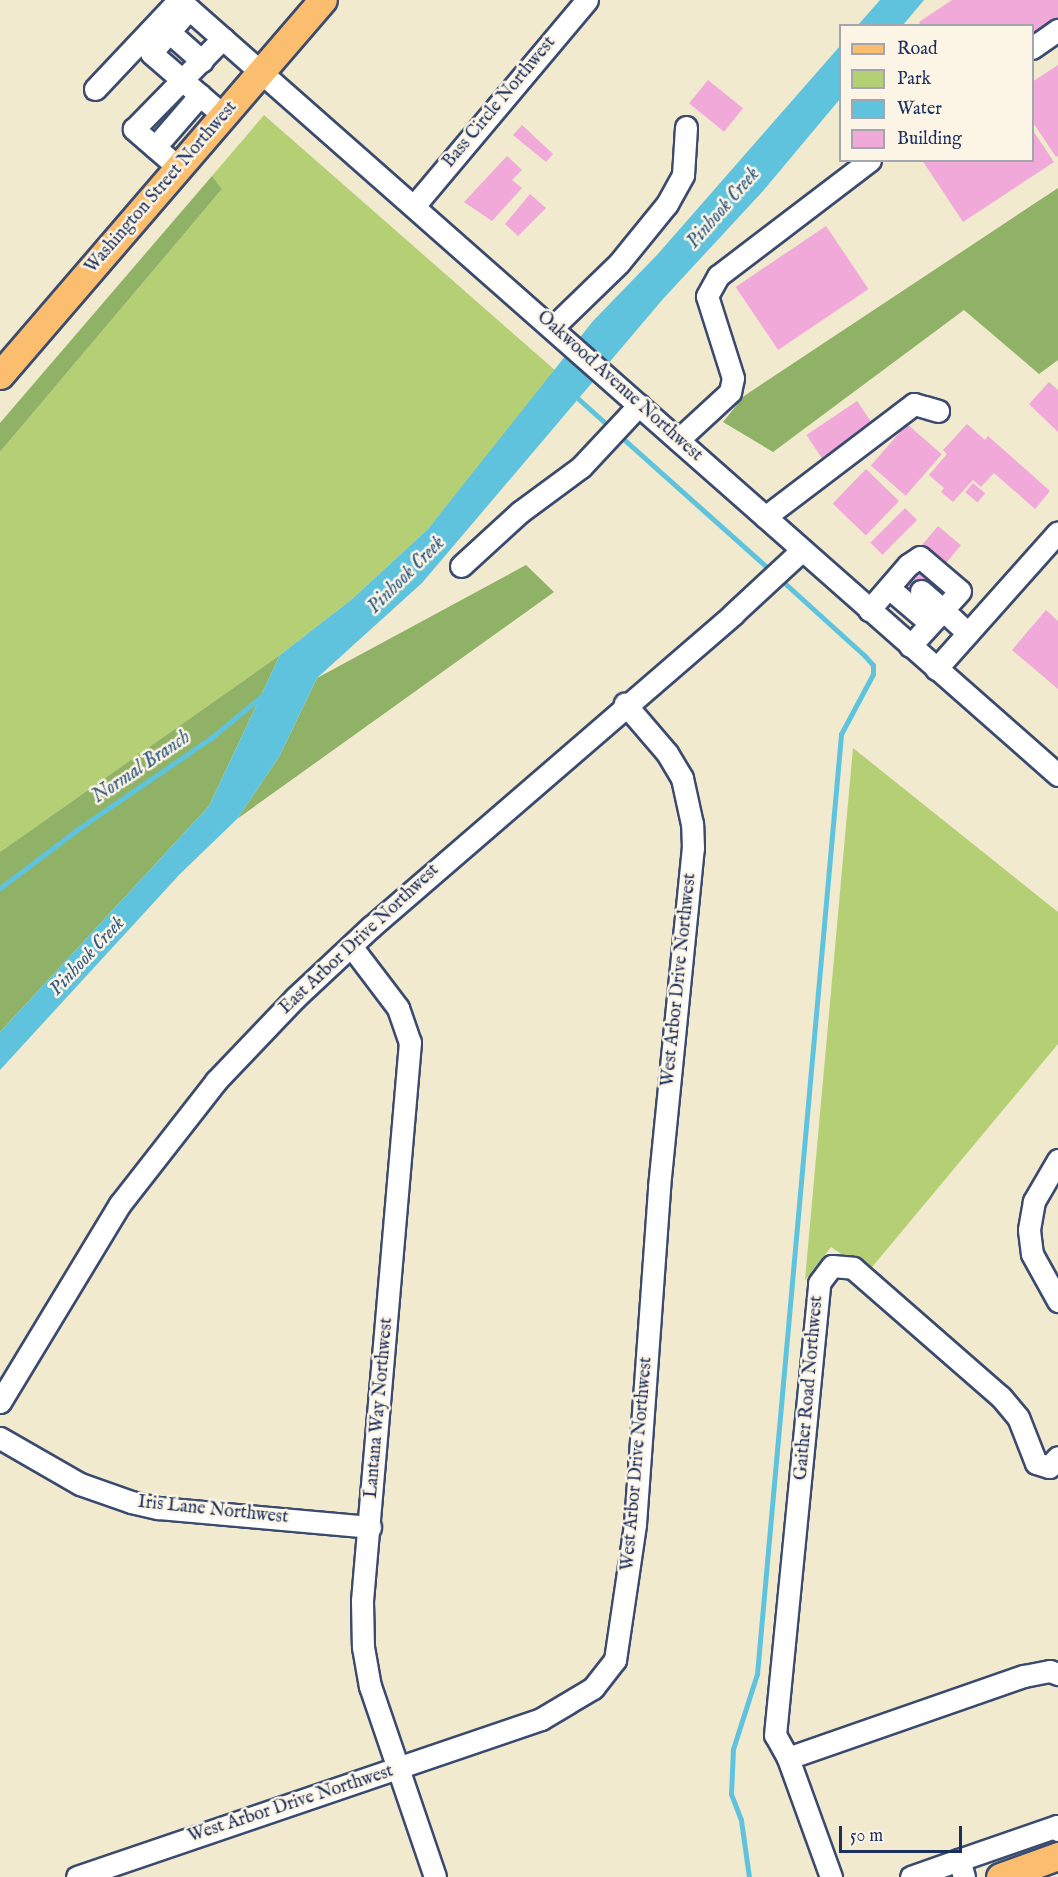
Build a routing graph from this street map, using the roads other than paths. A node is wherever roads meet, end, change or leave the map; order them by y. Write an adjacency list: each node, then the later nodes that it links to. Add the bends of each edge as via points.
1 (323, 0): 9 (main road, Washington Street Northwest)
2 (587, 0): 18 (street, Bass Circle Northwest)
3 (182, 3): 5 (street); 6 (street, Oakwood Avenue Northwest); 11 (street)
4 (1058, 30): 7 (street)
5 (169, 32): 8 (street); 10 (street, via 151,53)
6 (223, 38): 8 (street); 9 (street, Oakwood Avenue Northwest)
7 (1034, 47)
8 (202, 61): 10 (street)
9 (262, 72): 13 (main road, Washington Street Northwest); 18 (street, Oakwood Avenue Northwest)
10 (183, 81): 12 (street); 15 (street, via 134,129)
11 (95, 89)
12 (200, 95): 13 (street); 15 (street)
13 (224, 116): 17 (main road, Washington Street Northwest)
14 (686, 127): 19 (street, via 683,175 667,204 619,263)
15 (155, 147): 17 (street)
16 (867, 162): 23 (street, via 718,276 707,296 733,378 730,392)
17 (179, 168): 20 (main road, Washington Street Northwest)
18 (414, 206): 19 (street, Oakwood Avenue Northwest)
19 (552, 328): 21 (street, Oakwood Avenue Northwest)
20 (0, 375)
21 (639, 405): 23 (street, Oakwood Avenue Northwest); 27 (street, via 581,467 491,536)
22 (938, 411): 24 (street, via 914,404)
23 (678, 440): 24 (street, Oakwood Avenue Northwest)
24 (765, 518): 26 (street, Oakwood Avenue Northwest)
25 (1058, 532): 31 (street)
26 (802, 550): 29 (street, Oakwood Avenue Northwest); 34 (street, East Arbor Drive Northwest)
27 (460, 566)
28 (904, 583): 29 (street); 30 (street); 30 (street); 30 (street, via 920,557 960,591)
29 (869, 610): 32 (street, Oakwood Avenue Northwest)
30 (937, 617): 31 (street); 32 (street)
31 (968, 633): 33 (street)
32 (910, 646): 33 (street, Oakwood Avenue Northwest)
33 (936, 669): 35 (street, Oakwood Avenue Northwest)
34 (625, 704): 38 (street, East Arbor Drive Northwest); 47 (street, West Arbor Drive Northwest, via 667,753 682,778 693,848 659,1187 635,1524 622,1629 615,1660 579,1699 541,1719)
35 (1018, 740): 36 (street); 37 (street, Oakwood Avenue Northwest)
36 (1058, 761)
37 (1058, 775)
38 (351, 946): 41 (street, East Arbor Drive Northwest, via 216,1081 160,1150 120,1204); 44 (street, Lantana Way Northwest, via 398,1008 410,1042)
39 (1058, 1160): 40 (street, via 1034,1201 1029,1230 1032,1254)
40 (1058, 1301)
41 (0, 1402)
42 (0, 1438): 44 (street, Iris Lane Northwest, via 80,1484 131,1502 158,1508)
43 (1058, 1457): 46 (street, Gaither Road Northwest, via 1049,1467 1036,1463 1018,1417 1002,1397 853,1268 832,1266 819,1283 789,1623 781,1651 775,1735)
44 (370, 1527): 47 (street, Lantana Way Northwest, via 362,1601 363,1647 370,1686)
45 (1058, 1674): 46 (street, via 1050,1671 1024,1676)
46 (788, 1758): 53 (street, Gaither Road Northwest)
47 (398, 1770): 51 (street, West Arbor Drive Northwest); 52 (street, Lantana Way Northwest)
48 (1058, 1830): 50 (street, via 1057,1827)
49 (1058, 1856): 55 (main road)
50 (962, 1868): 54 (street)
51 (77, 1877)
52 (435, 1877)
53 (831, 1877)
54 (911, 1877)
55 (1000, 1877)

